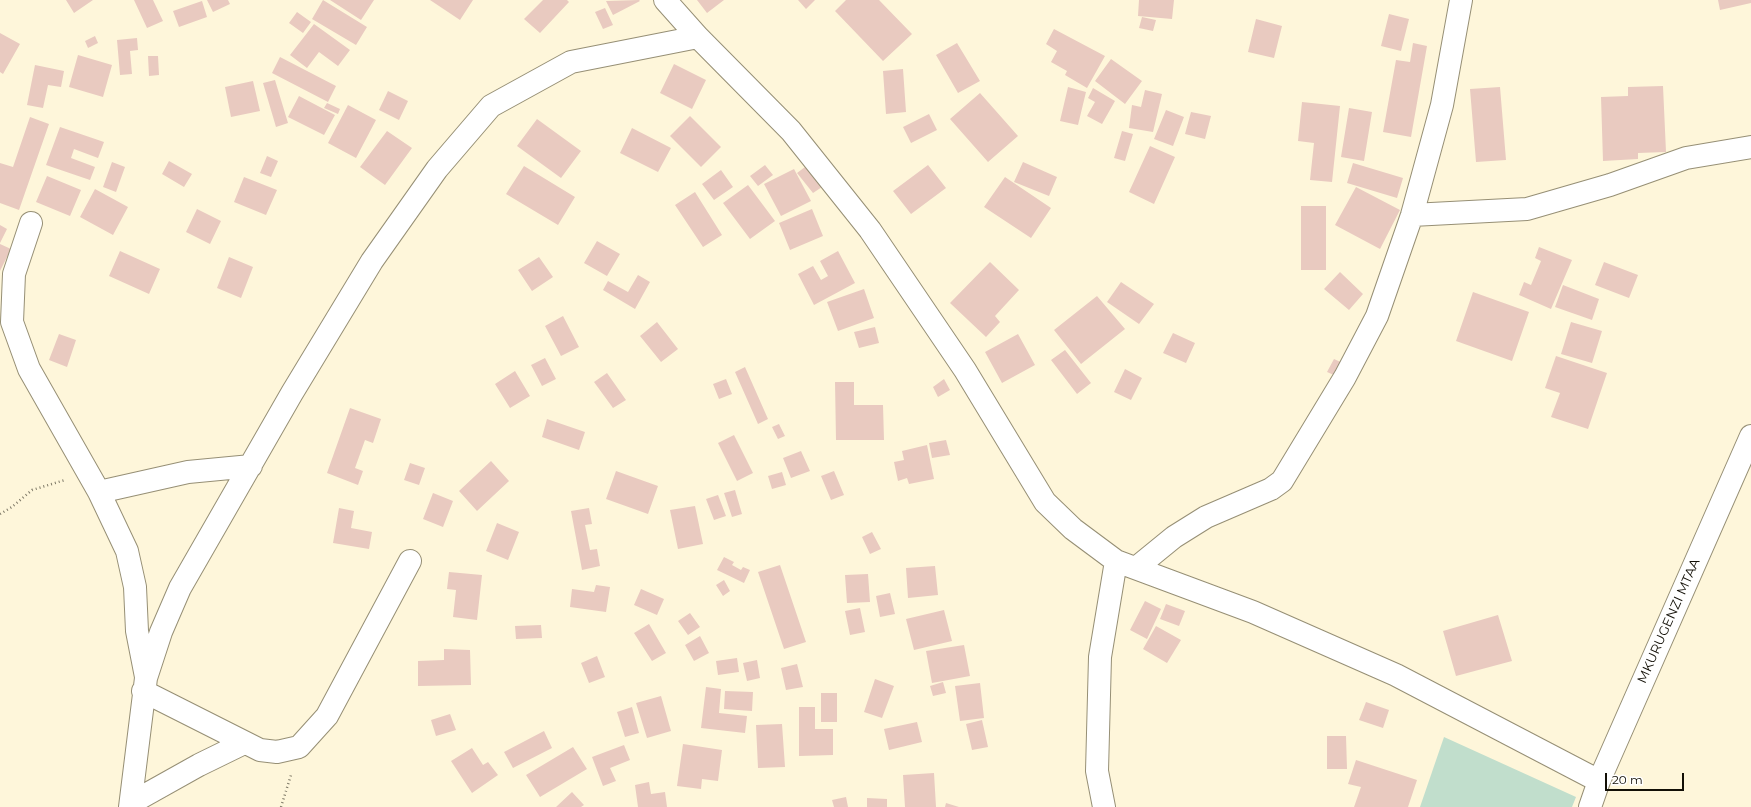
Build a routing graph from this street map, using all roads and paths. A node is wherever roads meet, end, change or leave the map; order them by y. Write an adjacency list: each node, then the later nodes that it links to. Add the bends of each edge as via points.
1 (665, 0): 3 (street)
2 (1461, 0): 5 (street, via 1442,104)
3 (698, 37): 8 (street, via 571,62 491,106 437,169 372,261); 13 (street, via 791,131 870,230 965,370 1045,502 1073,529)
4 (1751, 147): 5 (street, via 1686,158 1610,185 1527,209)
5 (1412, 215): 13 (street, via 1377,316 1345,377 1282,480 1271,489 1206,517)
6 (31, 223): 9 (street, via 14,274 12,322 29,369)
7 (1751, 436): 17 (street, MKURUGENZI MTAA)
8 (251, 466): 10 (street, via 188,472); 14 (street, via 180,588 161,632)
9 (89, 473): 10 (street); 11 (path, via 32,490)
10 (99, 492): 14 (street, via 127,550 135,587 137,631)
11 (0, 514)
12 (410, 561): 16 (street, via 327,716)
13 (1126, 564): 17 (street, via 1253,612 1396,675); 20 (street, via 1100,657 1097,771)
14 (144, 685): 15 (street); 18 (street)
15 (244, 743): 16 (street, via 260,750 277,752); 18 (street, via 199,765)
16 (299, 747): 19 (path)
17 (1599, 781): 21 (street, MKURUGENZI MTAA)
18 (130, 805)
19 (281, 807)
20 (1104, 807)
21 (1590, 807)

